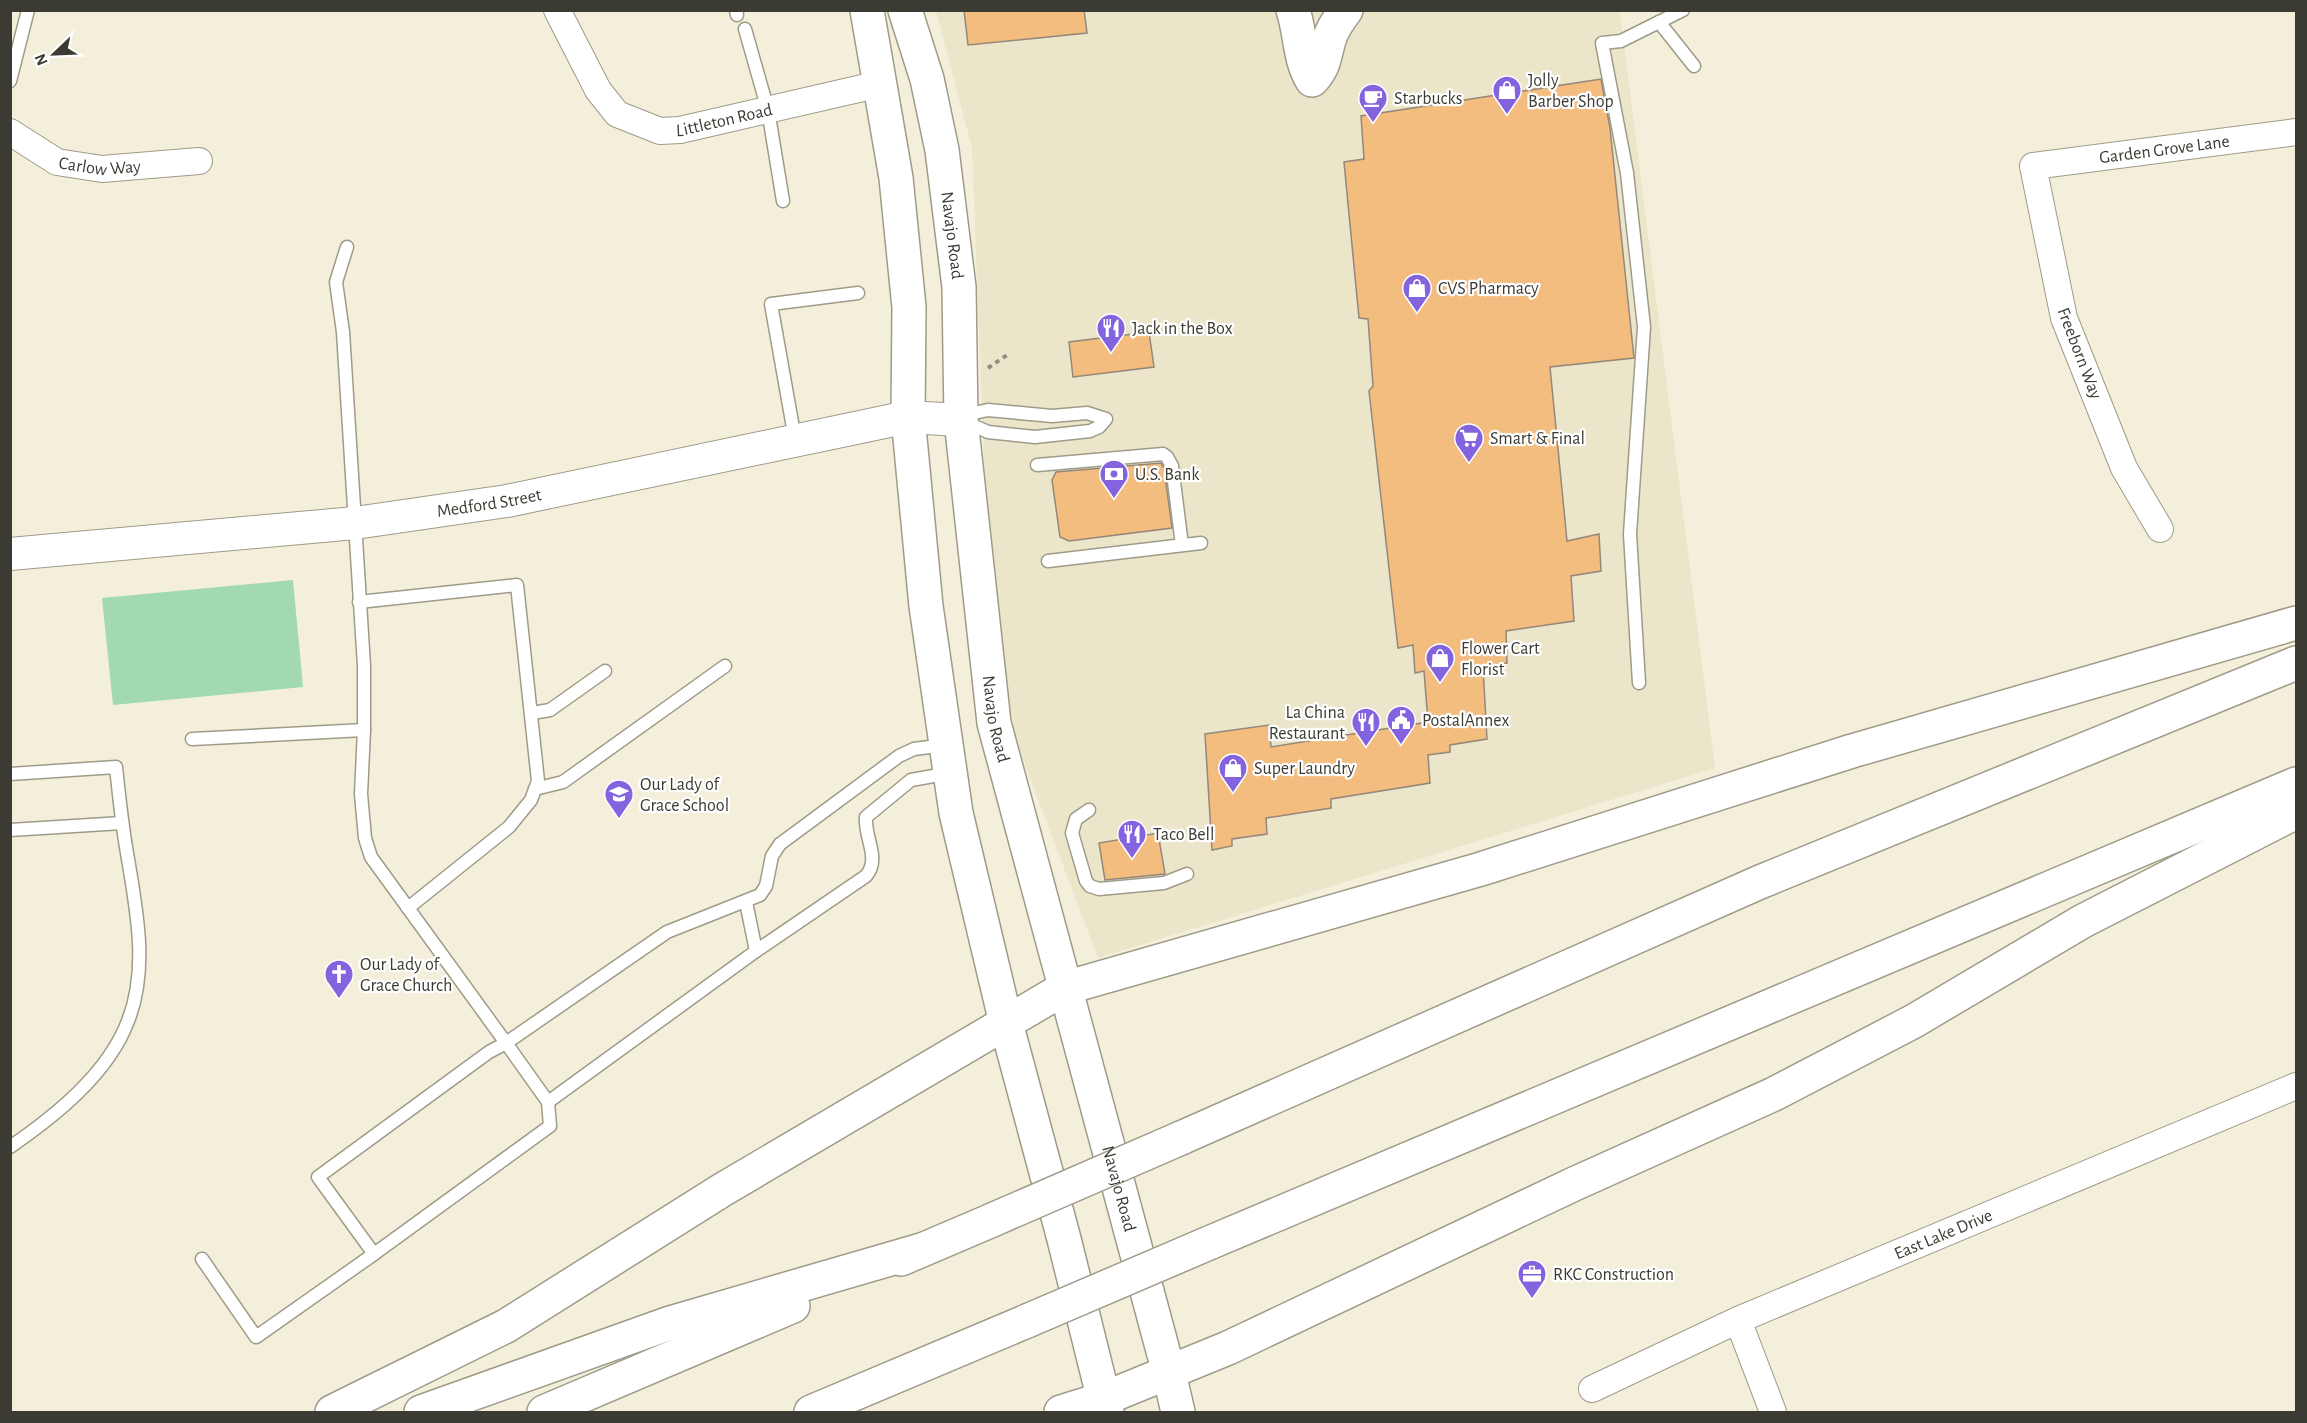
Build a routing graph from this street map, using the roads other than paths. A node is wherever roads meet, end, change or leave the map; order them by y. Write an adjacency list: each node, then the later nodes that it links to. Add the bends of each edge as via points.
1 (28, 10): 14 (lane)
2 (557, 10): 16 (street, Littleton Road, via 598,90 617,114 660,131)
3 (847, 10): 15 (main road)
4 (867, 10): 15 (main road)
5 (905, 10): 13 (main road, Navajo Road)
6 (920, 10): 13 (main road)
7 (1293, 10): 8 (main road, via 1301,57 1312,80 1322,69 1329,38)
8 (1346, 10)
9 (1683, 10): 10 (lane)
10 (1659, 22): 12 (lane); 39 (lane, via 1621,41 1602,43 1627,173 1644,327 1629,534)
11 (745, 29): 16 (lane)
12 (1694, 66)
13 (927, 79): 25 (main road, Navajo Road, via 942,150 959,287)
14 (10, 81)
15 (880, 84): 16 (street, Littleton Road); 24 (main road, via 896,178 909,307)
16 (768, 110): 21 (lane)
17 (10, 132): 19 (street, Carlow Way, via 57,162 102,169)
18 (2296, 132): 20 (street, Garden Grove Lane)
19 (199, 161)
20 (2033, 166): 29 (street, Freeborn Way, via 2064,318 2124,468)
21 (783, 201)
22 (347, 247): 28 (lane, via 336,282)
23 (858, 293): 26 (lane, via 771,304)
24 (908, 417): 25 (street, Medford Street); 26 (street, Medford Street); 43 (main road, via 926,606)
25 (961, 420): 25 (lane, via 988,432 1035,437 1090,431 1106,419 1087,413 1052,416 988,410); 55 (main road, Navajo Road, via 994,723)
26 (795, 441): 28 (street, Medford Street, via 507,501)
27 (1037, 465): 31 (lane, via 1163,454 1172,466)
28 (355, 523): 32 (street, Medford Street); 34 (lane)
29 (2160, 529)
30 (1201, 543): 31 (lane)
31 (1182, 545): 33 (lane)
32 (10, 554)
33 (1048, 561)
34 (359, 602): 40 (lane, via 517,585); 41 (lane)
35 (2296, 624): 55 (main road, via 1852,751 1481,869)
36 (2296, 663): 61 (main road, bridge, via 1760,882)
37 (725, 666): 46 (lane, via 563,782)
38 (605, 671): 40 (lane, via 550,710)
39 (1639, 683)
40 (532, 713): 46 (lane, via 538,781)
41 (364, 730): 42 (lane); 53 (lane, via 361,794 367,848)
42 (192, 739)
43 (948, 759): 52 (lane, via 914,749 899,756 780,844 772,856 766,886 760,895); 54 (lane, via 911,780 866,817 873,859 866,876); 56 (main road, via 956,813)
44 (10, 774): 49 (lane, via 116,767)
45 (2296, 784): 65 (main road, bridge)
46 (535, 789): 53 (lane, via 531,800 508,827)
47 (1089, 810): 51 (lane, via 1076,819 1072,834 1083,876 1090,886 1099,890 1164,883)
48 (2296, 812): 66 (main road, via 2083,921 1914,1021 1774,1094)
49 (122, 823): 50 (lane); 60 (lane, via 139,946 129,1020 111,1052 80,1090 44,1124)
50 (10, 830)
51 (1187, 874)
52 (746, 902): 54 (lane); 57 (lane, via 667,932)
53 (408, 908): 57 (lane)
54 (756, 951): 59 (lane)
55 (1065, 988): 56 (main road); 66 (main road, Navajo Road)
56 (1006, 1023): 68 (main road); 69 (main road, via 722,1190 506,1326)
57 (506, 1043): 59 (lane); 62 (lane, via 318,1177)
58 (2296, 1086): 64 (street, East Lake Drive)
59 (548, 1102): 62 (lane, via 550,1126)
60 (10, 1147)
61 (921, 1250): 70 (main road, via 670,1323); 71 (main road)
62 (374, 1254): 63 (lane, via 256,1337)
63 (202, 1259)
64 (1738, 1320): 67 (street, East Lake Drive); 76 (street)
65 (1028, 1321): 72 (main road); 73 (main road)
66 (1169, 1373): 68 (main road); 75 (main road, Navajo Road)
67 (1592, 1389)
68 (1105, 1406): 74 (main road)
69 (332, 1413)
70 (421, 1413)
71 (543, 1413)
72 (811, 1413)
73 (861, 1413)
74 (1061, 1413)
75 (1178, 1413)
76 (1773, 1413)

